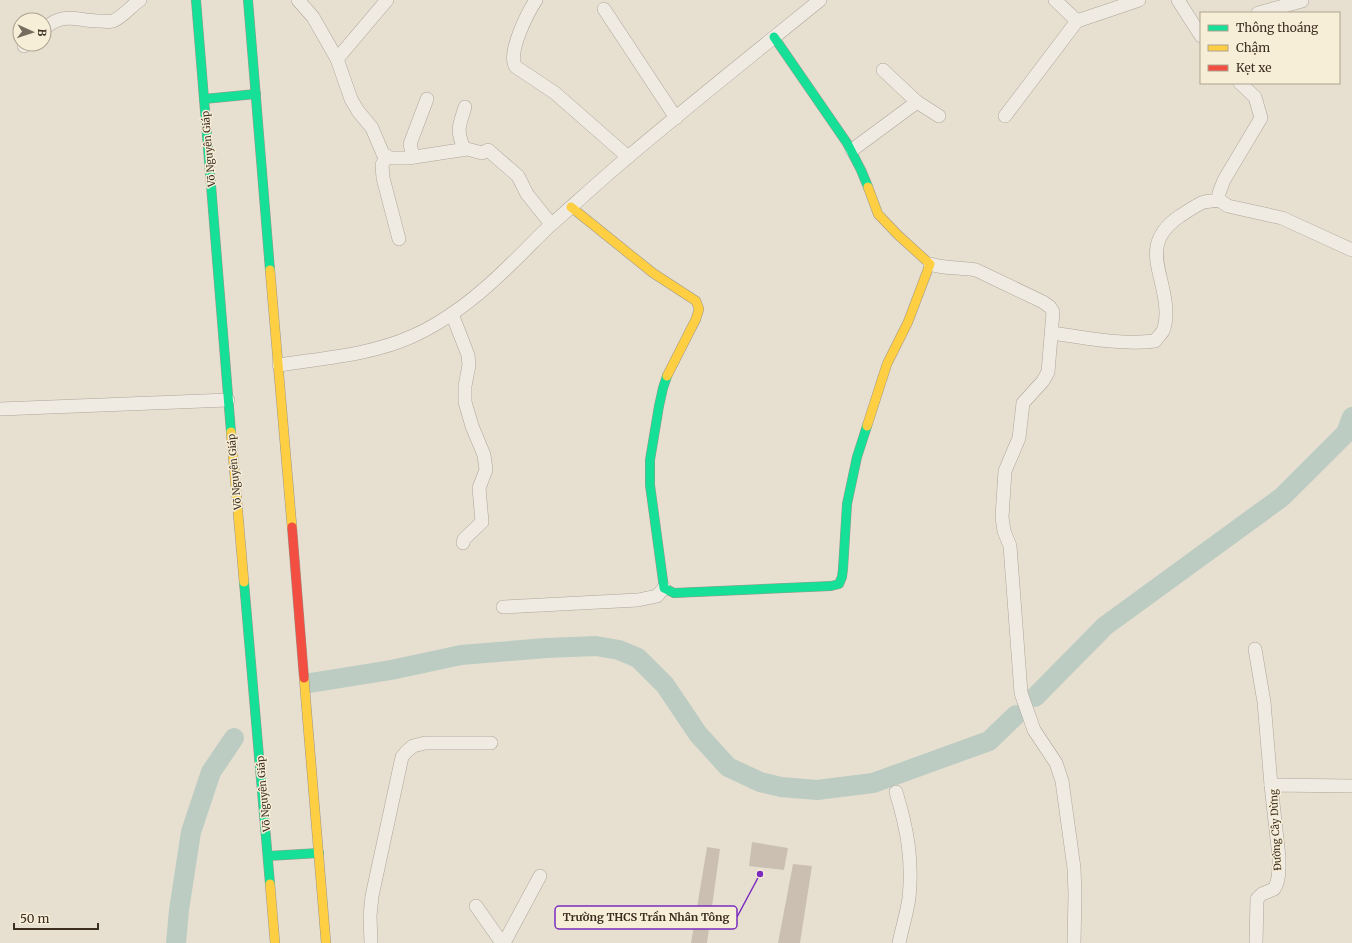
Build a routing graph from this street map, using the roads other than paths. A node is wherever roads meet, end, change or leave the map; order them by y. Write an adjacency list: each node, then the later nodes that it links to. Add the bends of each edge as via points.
1 (140, 0): 15 (street, via 112,21 72,17)
2 (196, 0): 22 (main road, Võ Nguyên Giáp)
3 (248, 0): 21 (main road)
4 (298, 0): 18 (street, via 313,17)
5 (387, 0): 18 (street)
6 (536, 0): 33 (street, via 528,11 514,50 514,64 555,93)
7 (820, 0): 17 (street)
8 (1055, 0): 14 (street)
9 (1139, 0): 14 (street)
10 (1178, 0): 16 (street)
11 (1302, 1): 13 (street)
12 (604, 9): 28 (street)
13 (1262, 12)
14 (1077, 21): 27 (street)
15 (52, 22)
16 (1200, 34)
17 (774, 37): 28 (street); 30 (main road)
18 (337, 59): 31 (street, via 351,99 372,128)
19 (882, 70): 24 (street)
20 (1241, 84): 34 (street, via 1255,97 1262,118 1222,185 1218,194)
21 (256, 94): 22 (main road); 42 (main road)
22 (204, 99): 43 (main road, Võ Nguyên Giáp)
23 (427, 99): 32 (street, via 410,144)
24 (917, 102): 26 (street); 30 (street)
25 (465, 107): 29 (street, via 459,130)
26 (939, 116)
27 (1005, 116)
28 (676, 118): 33 (street)
29 (464, 149): 32 (street); 36 (street, via 482,153 488,150 518,176 527,194)
30 (852, 150): 39 (main road, via 878,214)
31 (386, 156): 32 (street); 37 (street, via 382,174)
32 (413, 157)
33 (628, 157): 35 (street)
34 (1220, 200): 38 (street, via 1228,206 1282,218); 41 (street, via 1204,202 1188,210 1163,232 1156,248 1156,260 1166,305 1166,318 1163,330 1155,340 1138,343)
35 (571, 207): 36 (street); 46 (main road, via 653,273 696,301 699,309 663,388 650,460 650,485)
36 (551, 224): 40 (street, via 478,295)
37 (399, 239)
38 (1352, 250)
39 (930, 264): 41 (street, via 976,270 1043,302 1053,312); 46 (main road, via 908,322 887,364 857,457 848,499 843,569 839,584 674,593)
40 (452, 314): 42 (street, via 414,336 390,345); 45 (street, via 468,355 465,402 484,455 486,470 479,488 482,522)
41 (1052, 333): 62 (street, via 1048,372 1023,403 1019,438 1005,471 1002,517 1010,546 1021,692 1034,730 1056,763 1062,781 1074,868)
42 (279, 365): 53 (main road)
43 (228, 400): 44 (street); 54 (main road, Võ Nguyên Giáp)
44 (0, 409)
45 (463, 543)
46 (664, 588): 47 (street, via 657,596 638,600)
47 (504, 607)
48 (1255, 649): 50 (street, via 1264,702)
49 (491, 743): 59 (street, via 425,743 413,746 402,758 372,896)
50 (1271, 785): 51 (street, Đường Cây Dừng); 63 (street, Đường Cây Dừng, via 1279,868 1274,889 1262,894 1257,900)
51 (1352, 786)
52 (896, 792): 61 (street, via 907,833 910,870 908,899)
53 (319, 852): 54 (main road); 58 (main road)
54 (268, 856): 57 (main road, Võ Nguyên Giáp)
55 (540, 876): 60 (street)
56 (476, 906): 60 (street)
57 (275, 943)
58 (326, 943)
59 (371, 943)
60 (503, 943)
61 (899, 943)
62 (1074, 943)
63 (1256, 943)

